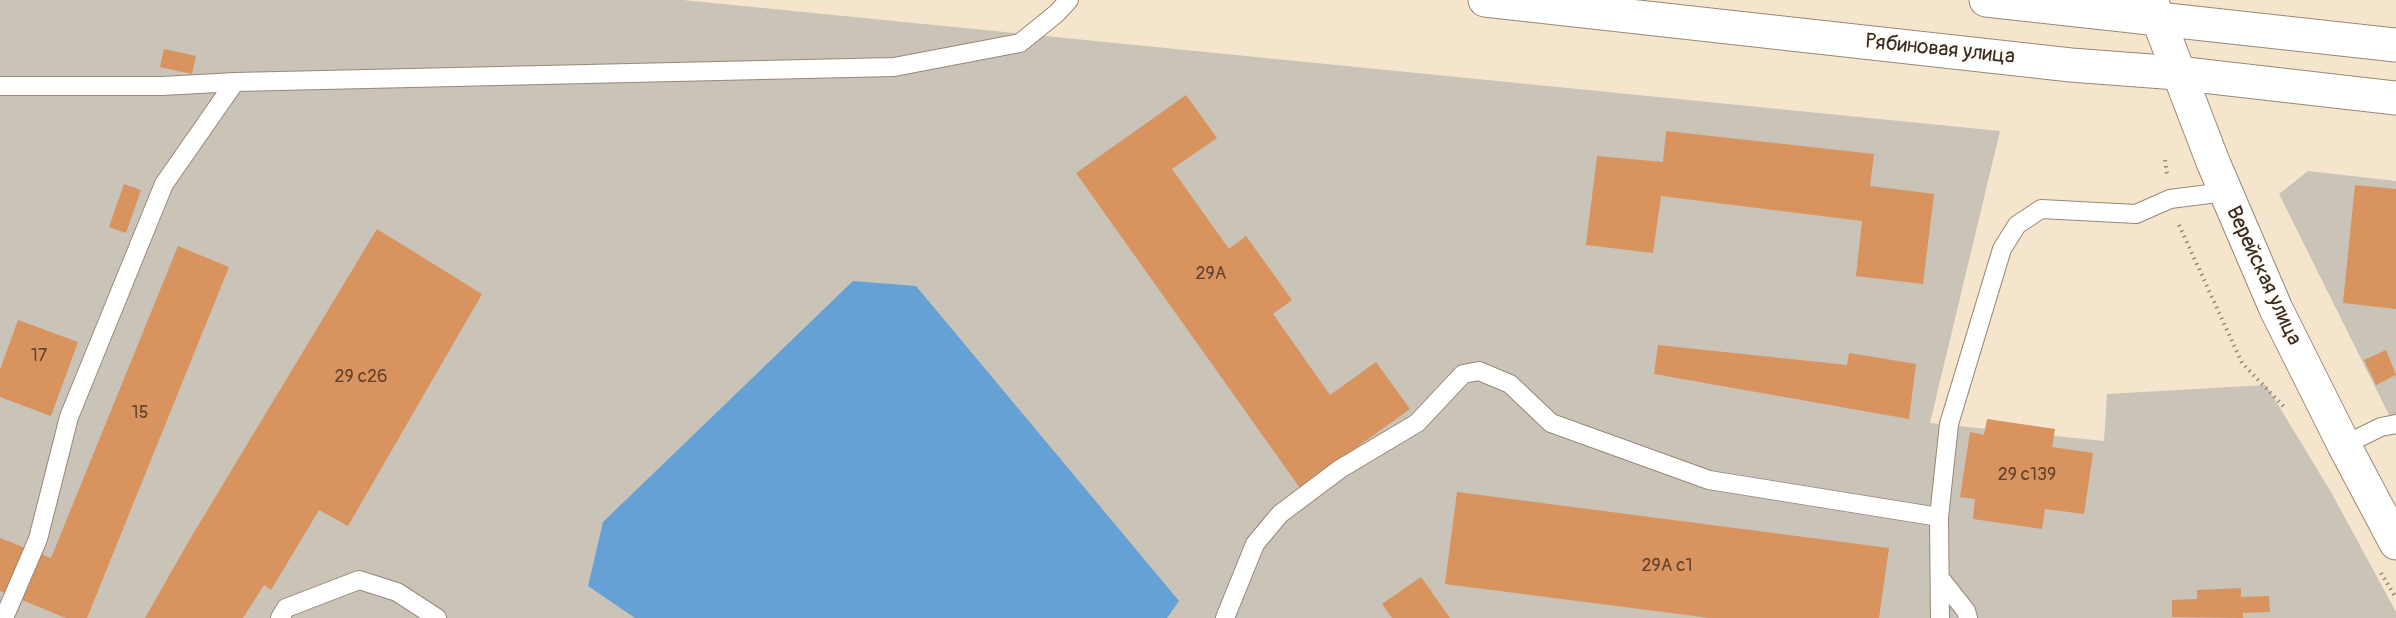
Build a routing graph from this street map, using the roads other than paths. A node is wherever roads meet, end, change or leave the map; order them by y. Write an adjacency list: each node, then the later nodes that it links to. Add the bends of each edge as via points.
1 (1069, 0): 7 (lane, via 1020,43 894,67)
2 (1485, 0): 6 (main road, Рябиновая улица, via 2059,64)
3 (1986, 0): 4 (main road)
4 (2154, 9): 5 (main road); 6 (main road, Верейская улица)
5 (2396, 45)
6 (2177, 73): 9 (main road, Рябиновая улица); 10 (main road, Верейская улица)
7 (235, 82): 8 (lane); 16 (lane, via 164,184 69,417 38,539)
8 (0, 86)
9 (2396, 98)
10 (2225, 192): 12 (main road, Верейская улица, via 2276,309); 13 (lane, via 2170,199 2136,214 2041,209 2017,225 2002,249 1949,424)
11 (2396, 424): 12 (lane)
12 (2344, 445): 14 (main road, Верейская улица)
13 (1939, 517): 15 (lane); 19 (lane, via 1709,480 1551,423 1510,384 1479,371 1463,374 1418,423 1340,469 1280,514 1255,544)
14 (2387, 555)
15 (1940, 578): 20 (lane); 21 (lane)
16 (4, 618)
17 (280, 618): 18 (lane, via 286,608 358,580 397,592)
18 (437, 618)
19 (1225, 618)
20 (1940, 618)
21 (1968, 618)

